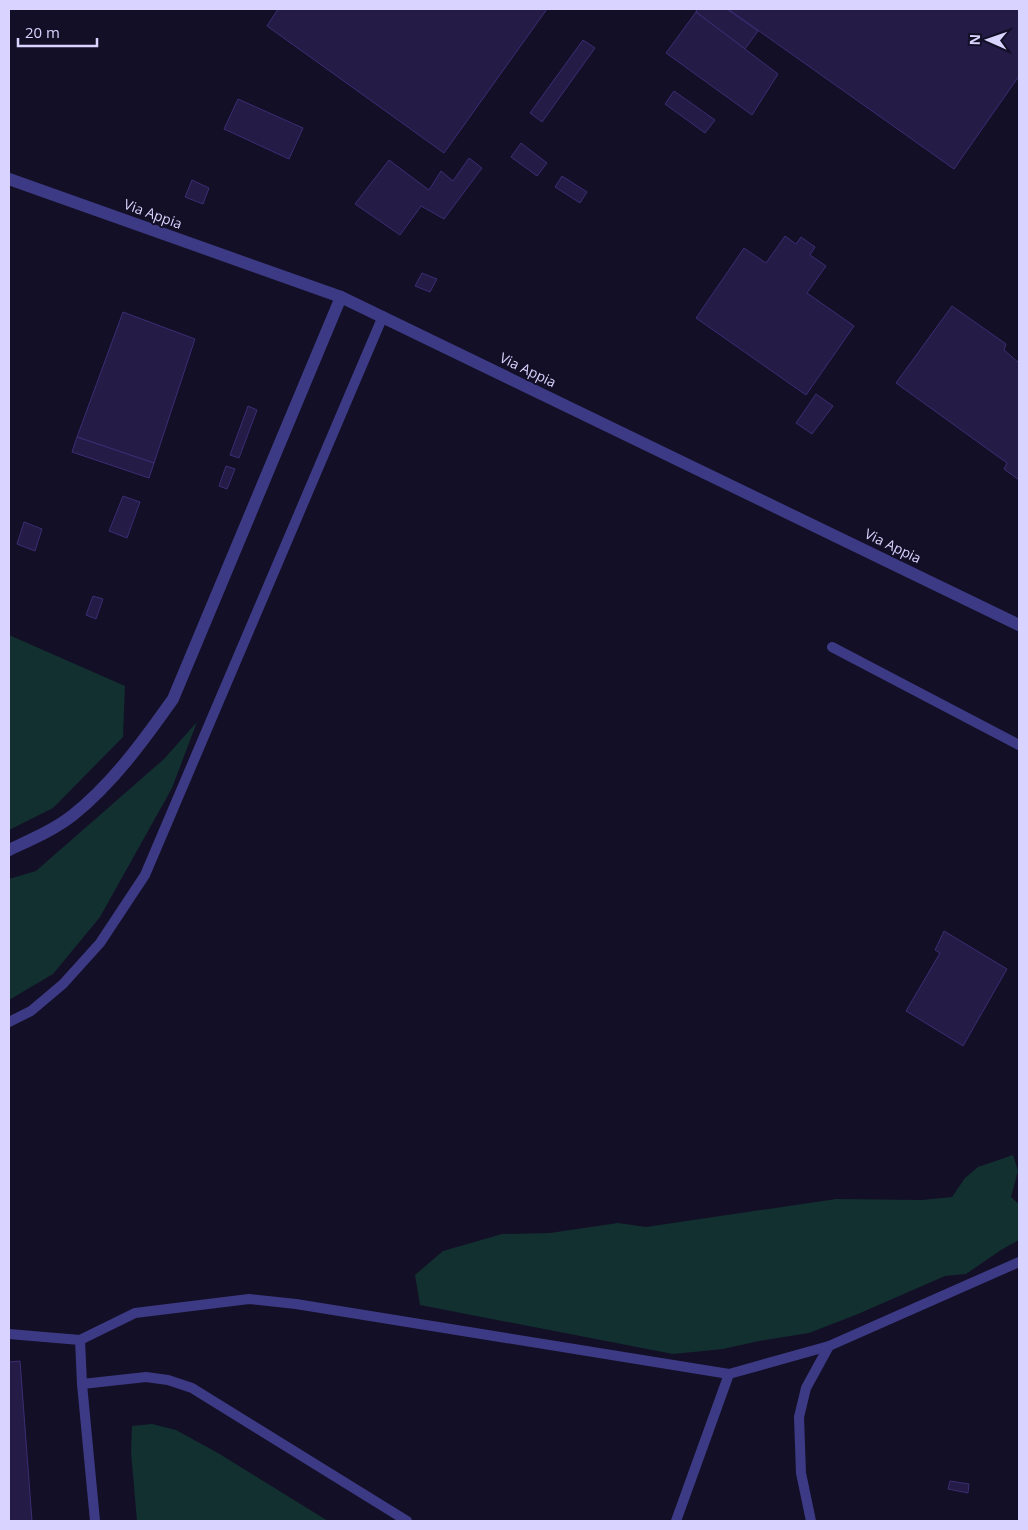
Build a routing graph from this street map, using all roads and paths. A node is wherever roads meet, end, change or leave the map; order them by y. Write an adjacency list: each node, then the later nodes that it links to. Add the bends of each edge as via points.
1 (9, 178): 2 (street, Via Appia)
2 (341, 297): 3 (street, Via Appia); 7 (street, via 173,699 140,746 72,816)
3 (383, 316): 4 (street, Via Appia); 8 (lane, via 145,875 100,943 63,984 31,1011)
4 (1019, 624)
5 (832, 647): 6 (lane)
6 (1019, 745)
7 (9, 850)
8 (9, 1022)
9 (1019, 1262): 12 (lane)
10 (9, 1334): 11 (lane)
11 (80, 1340): 13 (lane, via 135,1313 249,1299); 14 (lane)
12 (828, 1346): 13 (lane); 18 (lane, via 806,1388 800,1417 801,1473)
13 (729, 1374): 17 (lane)
14 (82, 1384): 15 (lane); 16 (lane, via 146,1376 192,1388)
15 (95, 1521)
16 (407, 1521)
17 (676, 1521)
18 (811, 1521)

